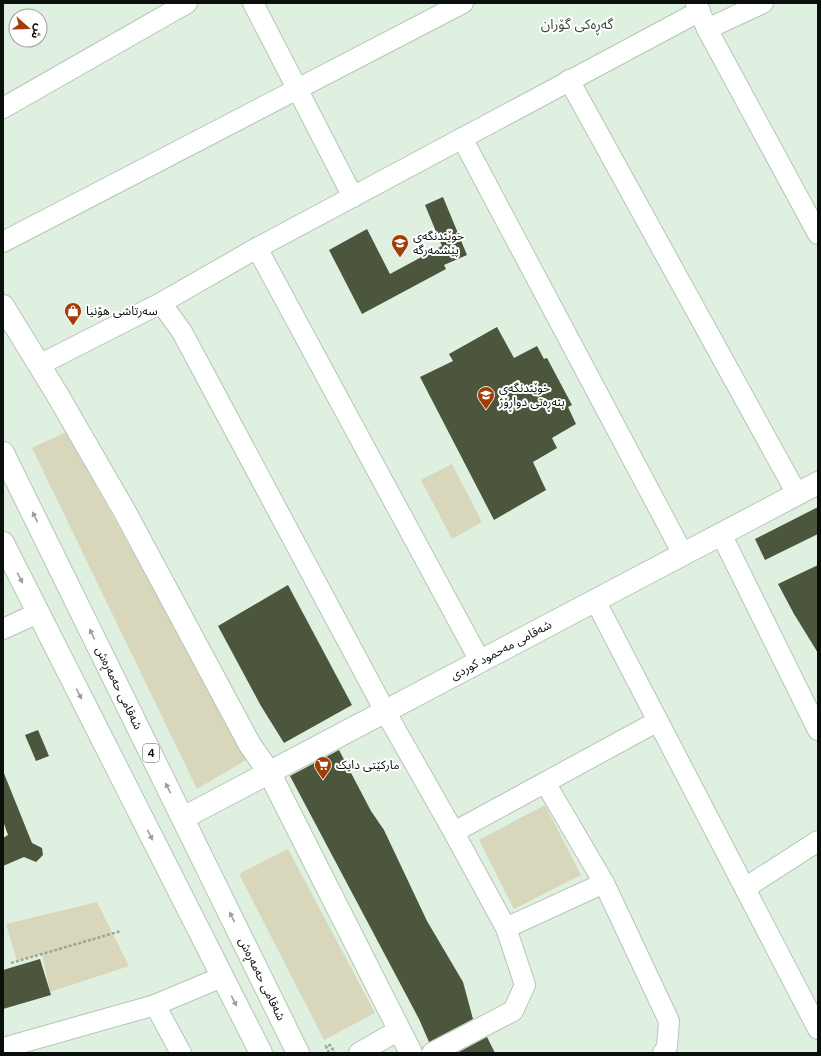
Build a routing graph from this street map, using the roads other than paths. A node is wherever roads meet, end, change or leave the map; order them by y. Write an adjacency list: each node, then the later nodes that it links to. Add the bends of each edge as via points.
1 (187, 3): 8 (street)
2 (253, 3): 7 (street)
3 (463, 3): 7 (street)
4 (763, 3): 5 (street)
5 (701, 14): 6 (street); 11 (street)
6 (569, 80): 9 (street); 19 (street)
7 (298, 90): 10 (street); 12 (street)
8 (3, 108)
9 (462, 138): 10 (street); 22 (street)
10 (353, 196): 13 (street)
11 (818, 234)
12 (3, 242)
13 (257, 248): 14 (street); 26 (street)
14 (161, 303): 16 (street); 27 (street, via 182,332)
15 (3, 306): 16 (main road)
16 (39, 365): 30 (main road, via 125,512 250,745)
17 (3, 453): 32 (main road, شەقامی حەمەڕەش / 4, one-way to 17)
18 (818, 482): 19 (main road, شەقامی مەحمود کوردی)
19 (797, 494): 20 (main road, شەقامی مەحمود کوردی)
20 (721, 534): 22 (main road, شەقامی مەحمود کوردی); 29 (street)
21 (3, 544): 24 (main road, one-way to 24)
22 (683, 554): 23 (main road, شەقامی مەحمود کوردی)
23 (594, 600): 26 (main road, شەقامی مەحمود کوردی); 28 (street)
24 (38, 613): 25 (street); 38 (main road, one-way to 38)
25 (3, 629)
26 (480, 661): 27 (main road, شەقامی مەحمود کوردی)
27 (385, 711): 30 (main road, شەقامی مەحمود کوردی); 33 (street)
28 (658, 721): 31 (street); 36 (street)
29 (818, 730)
30 (269, 772): 32 (main road, شەقامی مەحمود کوردی); 41 (main road)
31 (546, 784): 33 (street); 35 (street)
32 (183, 818): 45 (main road, شەقامی حەمەڕەش / 4, one-way to 32)
33 (454, 832): 37 (street)
34 (818, 841): 36 (street)
35 (604, 884): 37 (street); 49 (street, via 669,1020 666,1048)
36 (745, 888): 40 (street)
37 (506, 928): 48 (street, via 525,985 513,1011)
38 (222, 977): 39 (street); 44 (main road, one-way to 44)
39 (155, 1005): 42 (street); 43 (street)
40 (818, 1029)
41 (398, 1030): 46 (street); 47 (main road)
42 (3, 1048)
43 (181, 1053)
44 (261, 1053)
45 (298, 1053)
46 (359, 1053)
47 (411, 1053)
48 (432, 1053)
49 (663, 1053)

